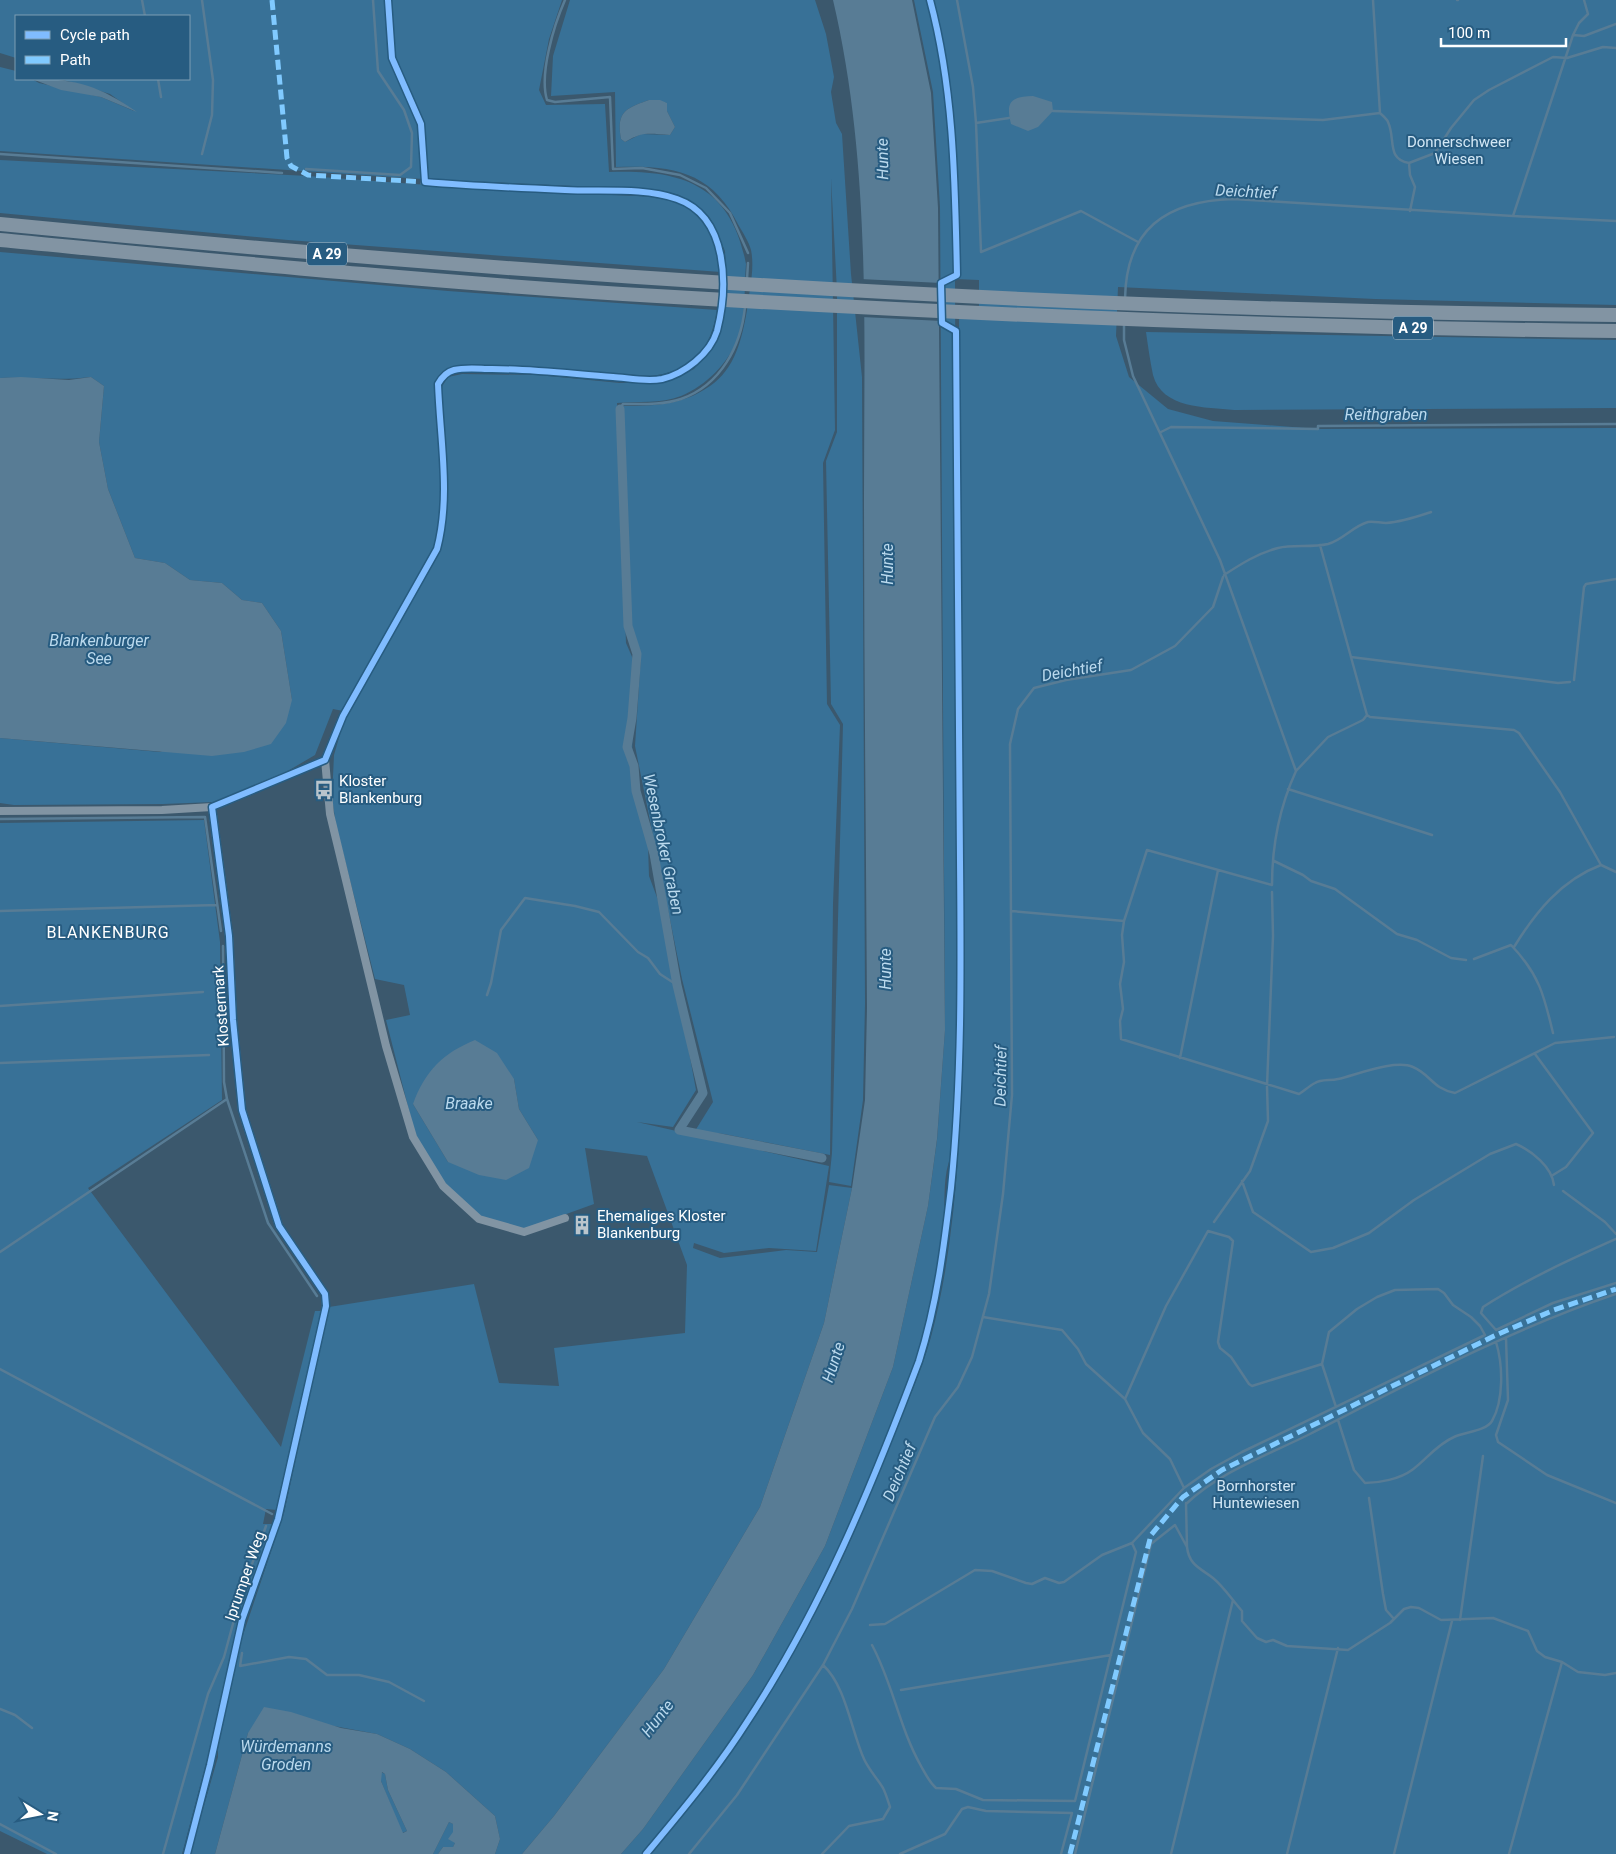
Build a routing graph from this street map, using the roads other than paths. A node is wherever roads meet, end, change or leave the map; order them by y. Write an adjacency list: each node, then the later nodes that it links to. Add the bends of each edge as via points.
1 (0, 224): 3 (highway, A 29, via 232,247 655,280 1212,307)
2 (0, 240): 4 (highway, A 29, via 238,263 654,296 1211,323)
3 (1616, 315)
4 (1616, 331)
5 (343, 716): 6 (street)
6 (325, 760): 7 (street); 9 (street, via 330,814 386,1046 413,1137 443,1186 479,1219 524,1232)
7 (212, 807): 8 (street); 10 (street, Klostermark, via 229,936 242,1110 279,1226 325,1294)
8 (0, 811)
9 (565, 1218)
10 (326, 1306): 11 (street, Iprumper Weg, via 278,1519 242,1620)
11 (187, 1854)

